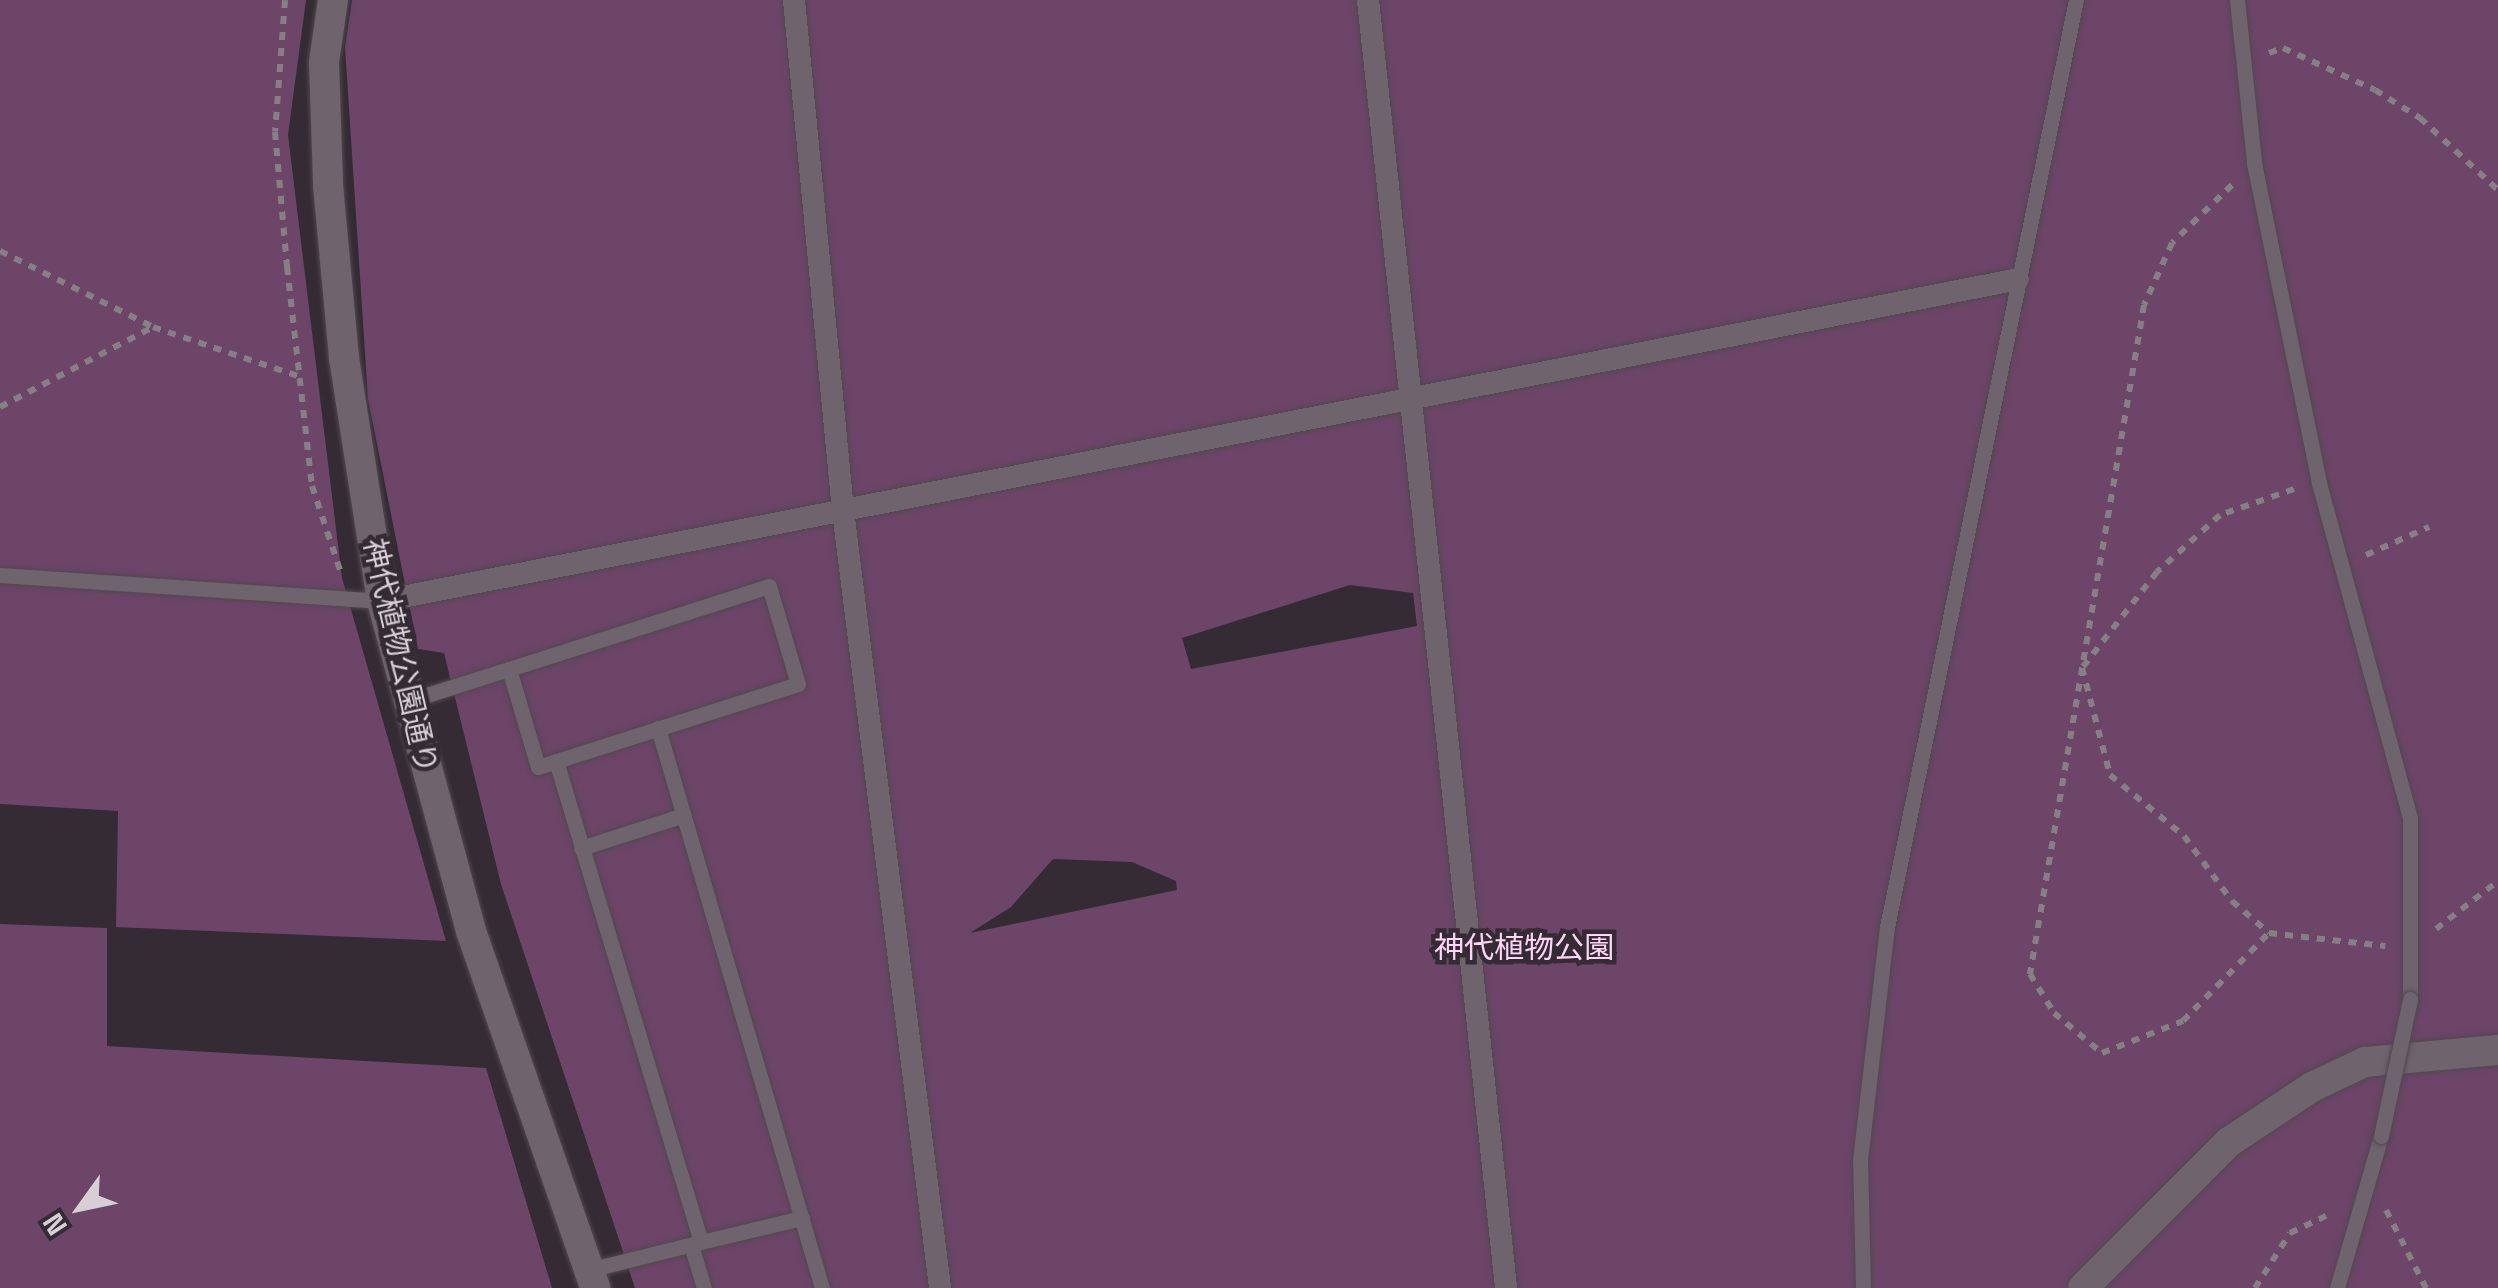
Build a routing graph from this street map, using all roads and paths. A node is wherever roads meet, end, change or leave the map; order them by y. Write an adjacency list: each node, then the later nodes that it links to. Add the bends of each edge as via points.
1 (285, 0): 13 (path, via 275,132)
2 (333, 0): 21 (street, 神代植物公園通り, via 324,62 330,201)
3 (794, 0): 17 (street)
4 (1368, 0): 14 (street)
5 (2076, 0): 11 (lane)
6 (2237, 0): 7 (lane)
7 (2244, 60): 8 (lane); 9 (path, via 2282,48 2375,90 2420,118)
8 (2254, 163): 16 (lane); 22 (path, via 2172,242 2144,306)
9 (2498, 190)
10 (0, 251): 12 (path)
11 (2018, 279): 14 (street); 42 (lane, via 1887,928 1860,1160)
12 (152, 328): 13 (path); 15 (path)
13 (301, 377): 21 (path, via 326,543)
14 (1412, 398): 17 (street, via 1161,442); 41 (street)
15 (0, 407)
16 (2319, 483): 19 (lane); 22 (path, via 2220,514 2157,572)
17 (843, 512): 21 (street); 40 (street)
18 (2430, 527): 19 (path)
19 (2342, 566): 31 (lane, via 2410,818)
20 (0, 575): 21 (lane)
21 (372, 602): 24 (street, 神代植物公園通り)
22 (2082, 668): 30 (path, via 2110,775 2184,836 2232,901); 30 (path, via 2030,974 2054,1013 2102,1053 2134,1047 2183,1021)
23 (509, 669): 24 (lane); 25 (lane, via 770,586 798,684); 26 (lane, via 538,767)
24 (408, 701): 37 (street, 神代植物公園通り, via 497,1014)
25 (658, 728): 26 (lane); 27 (lane)
26 (556, 761): 28 (lane)
27 (684, 815): 28 (lane); 35 (lane)
28 (582, 848): 36 (lane)
29 (2498, 881): 31 (path)
30 (2269, 933): 31 (path)
31 (2410, 949): 33 (lane, bridge, via 2410,998)
32 (2498, 1050): 43 (street, via 2364,1062 2312,1087 2229,1142)
33 (2369, 1178): 34 (lane); 46 (path)
34 (2363, 1199): 44 (path, via 2290,1233); 45 (lane)
35 (802, 1218): 36 (lane); 39 (lane)
36 (696, 1244): 37 (lane); 38 (lane)
37 (592, 1279)
38 (704, 1288)
39 (822, 1288)
40 (940, 1288)
41 (1506, 1288)
42 (1864, 1288)
43 (2083, 1288)
44 (2254, 1288)
45 (2338, 1288)
46 (2426, 1288)

